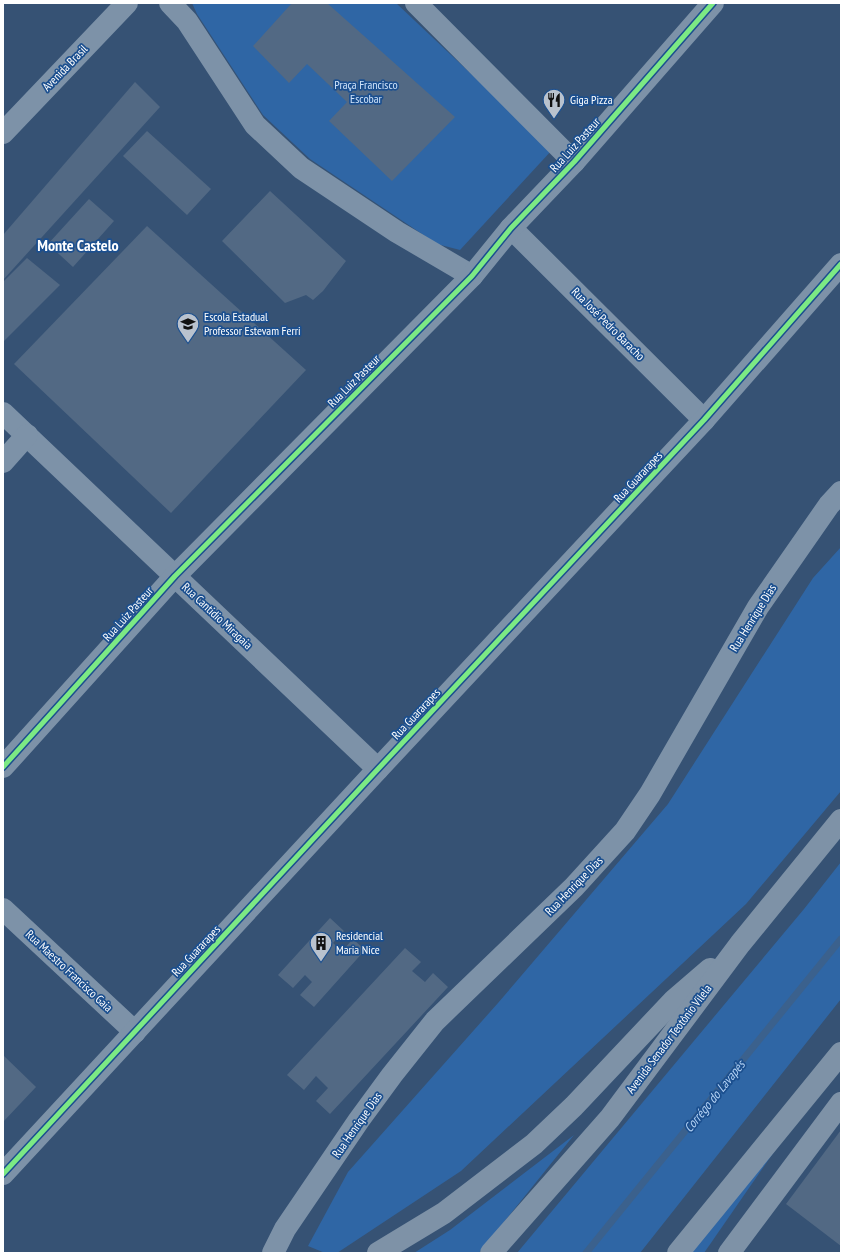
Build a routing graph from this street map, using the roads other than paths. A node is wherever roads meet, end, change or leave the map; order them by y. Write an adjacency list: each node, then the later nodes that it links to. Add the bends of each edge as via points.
1 (127, 3): 5 (street, Avenida Brasil)
2 (170, 3): 9 (street, via 187,21 255,125 301,168 397,232)
3 (713, 3): 6 (street, Rua Luiz Pasteur)
4 (420, 4): 6 (street)
5 (3, 133)
6 (574, 162): 7 (street, Rua Luiz Pasteur)
7 (511, 228): 9 (street, Rua Luiz Pasteur); 11 (street, Rua José Pedro Baracho)
8 (841, 264): 11 (street, Rua Guararapes)
9 (472, 276): 15 (street, Rua Luiz Pasteur)
10 (3, 413): 12 (street, Rua Cantidio Miragaia)
11 (704, 420): 17 (street, Rua Guararapes)
12 (27, 435): 13 (street); 15 (street, Rua Cantidio Miragaia)
13 (3, 462)
14 (841, 492): 26 (street, Rua Henrique Dias, via 828,505 758,607 650,794 625,831 574,887 435,1021 359,1120 302,1202)
15 (175, 576): 16 (street, Rua Luiz Pasteur); 17 (street, Rua Cantidio Miragaia)
16 (3, 767)
17 (378, 769): 21 (street, Rua Guararapes)
18 (841, 820): 20 (highway, Avenida Senador Teotônio Vilela)
19 (3, 909): 21 (street, Rua Maestro Francisco Gaia)
20 (740, 944): 27 (highway, via 674,1000 574,1106 534,1144 444,1213); 28 (highway, Avenida Senador Teotônio Vilela, via 610,1118)
21 (135, 1032): 24 (street, Rua Guararapes)
22 (841, 1053): 29 (highway)
23 (841, 1103): 25 (highway)
24 (3, 1174)
25 (739, 1244): 30 (highway)
26 (274, 1252)
27 (378, 1253)
28 (491, 1253)
29 (678, 1253)
30 (729, 1253)

